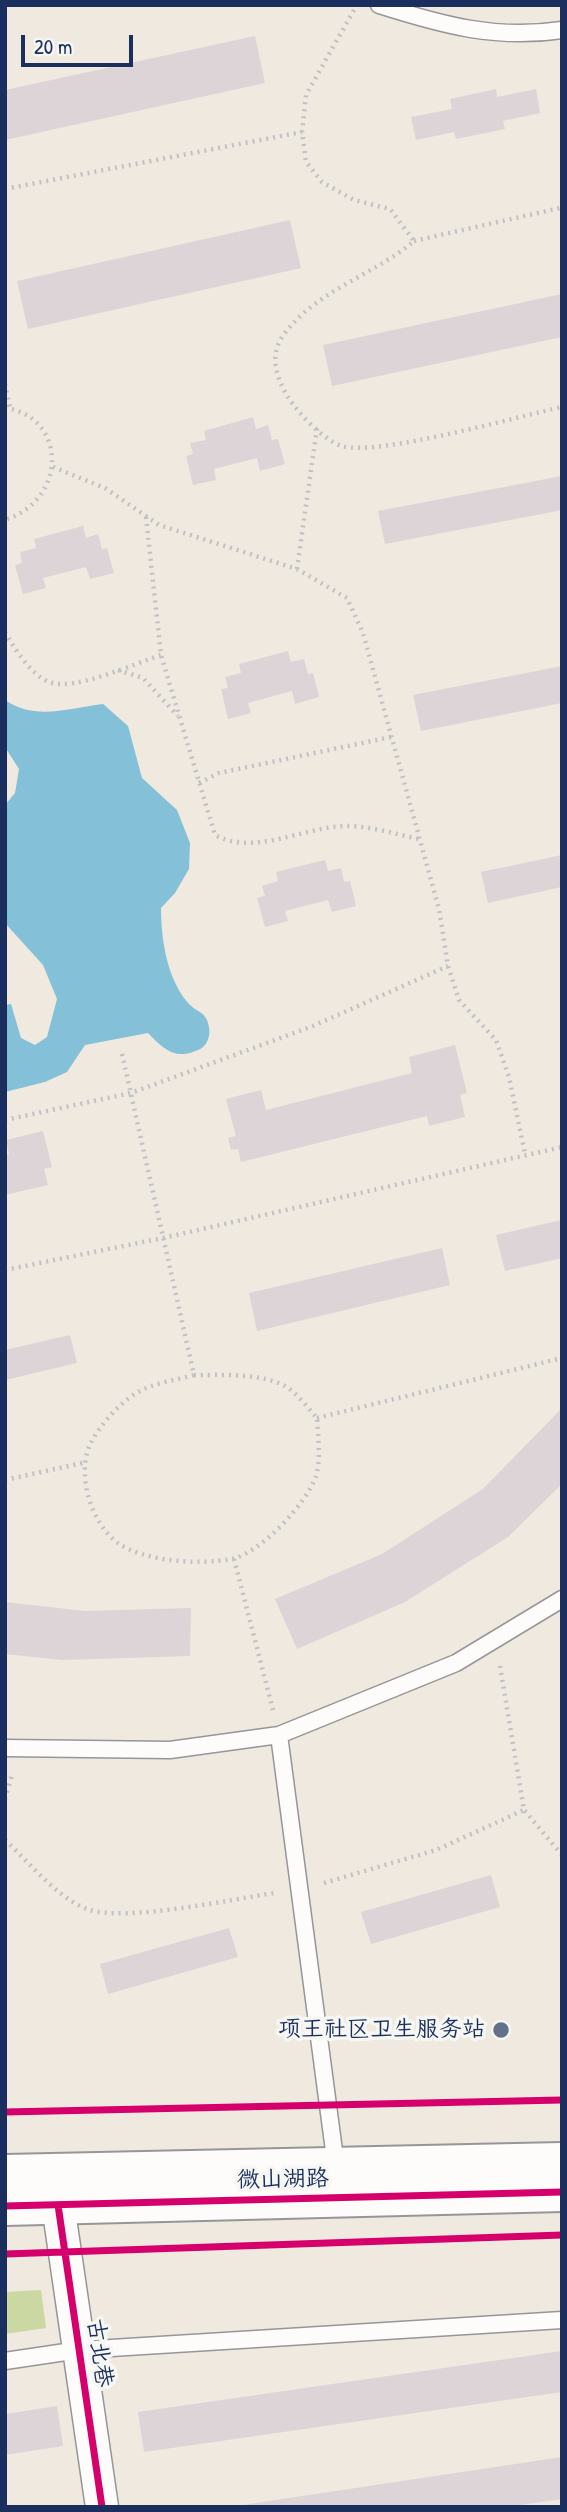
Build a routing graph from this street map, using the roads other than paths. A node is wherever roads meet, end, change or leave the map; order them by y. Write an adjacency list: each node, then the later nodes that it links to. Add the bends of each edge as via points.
1 (379, 5): 2 (lane, via 477,33)
2 (562, 30)
3 (562, 1599): 4 (lane, via 456,1663)
4 (279, 1735): 5 (lane, via 170,1750); 7 (lane)
5 (5, 1748)
6 (562, 2162): 7 (street, 微山湖路)
7 (336, 2168): 8 (street, 微山湖路)
8 (5, 2174)
9 (562, 2192): 10 (street, 微山湖路)
10 (58, 2205): 11 (street, 微山湖路); 13 (street, 古北巷)
11 (5, 2206)
12 (562, 2320): 13 (lane)
13 (79, 2350): 14 (lane); 15 (street, 古北巷)
14 (5, 2361)
15 (102, 2507)

